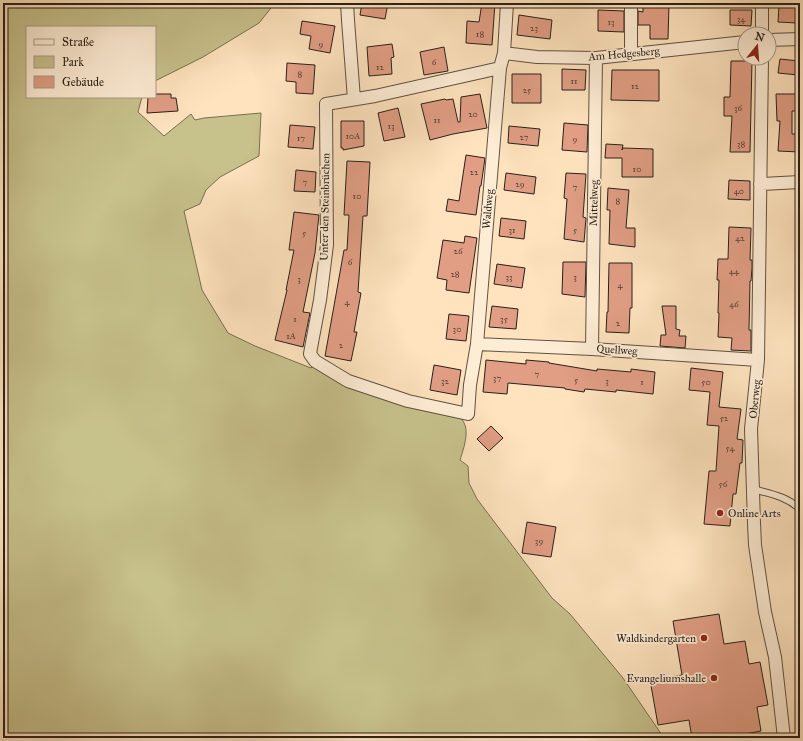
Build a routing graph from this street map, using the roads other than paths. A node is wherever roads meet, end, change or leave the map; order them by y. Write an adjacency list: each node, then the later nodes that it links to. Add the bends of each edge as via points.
1 (347, 3): 14 (street)
2 (507, 3): 9 (street, Waldweg)
3 (631, 3): 10 (street)
4 (762, 3): 5 (street)
5 (762, 26)
6 (800, 39): 7 (street)
7 (777, 40)
8 (737, 43): 10 (street, Am Hedgesberg)
9 (504, 53): 11 (street, Am Hedgesberg, via 537,57); 13 (street, Waldweg)
10 (631, 54): 11 (street, Am Hedgesberg)
11 (596, 58): 18 (street, Mittelweg)
12 (762, 66): 16 (street, Oberweg)
13 (500, 68): 14 (street); 17 (street, Waldweg)
14 (354, 99): 20 (street, Unter den Steinbrüchen, via 326,104 327,245 310,354 315,361 348,381 408,401)
15 (800, 182): 16 (street)
16 (760, 184): 19 (street, Oberweg)
17 (476, 344): 18 (street, Quellweg); 20 (street, Waldweg)
18 (592, 348): 19 (street, Quellweg)
19 (758, 360): 21 (street, Oberweg, via 751,429)
20 (468, 414)
21 (753, 489): 22 (lane, via 778,495); 23 (street, Oberweg, via 755,545 775,657)
22 (800, 509)
23 (784, 738)

